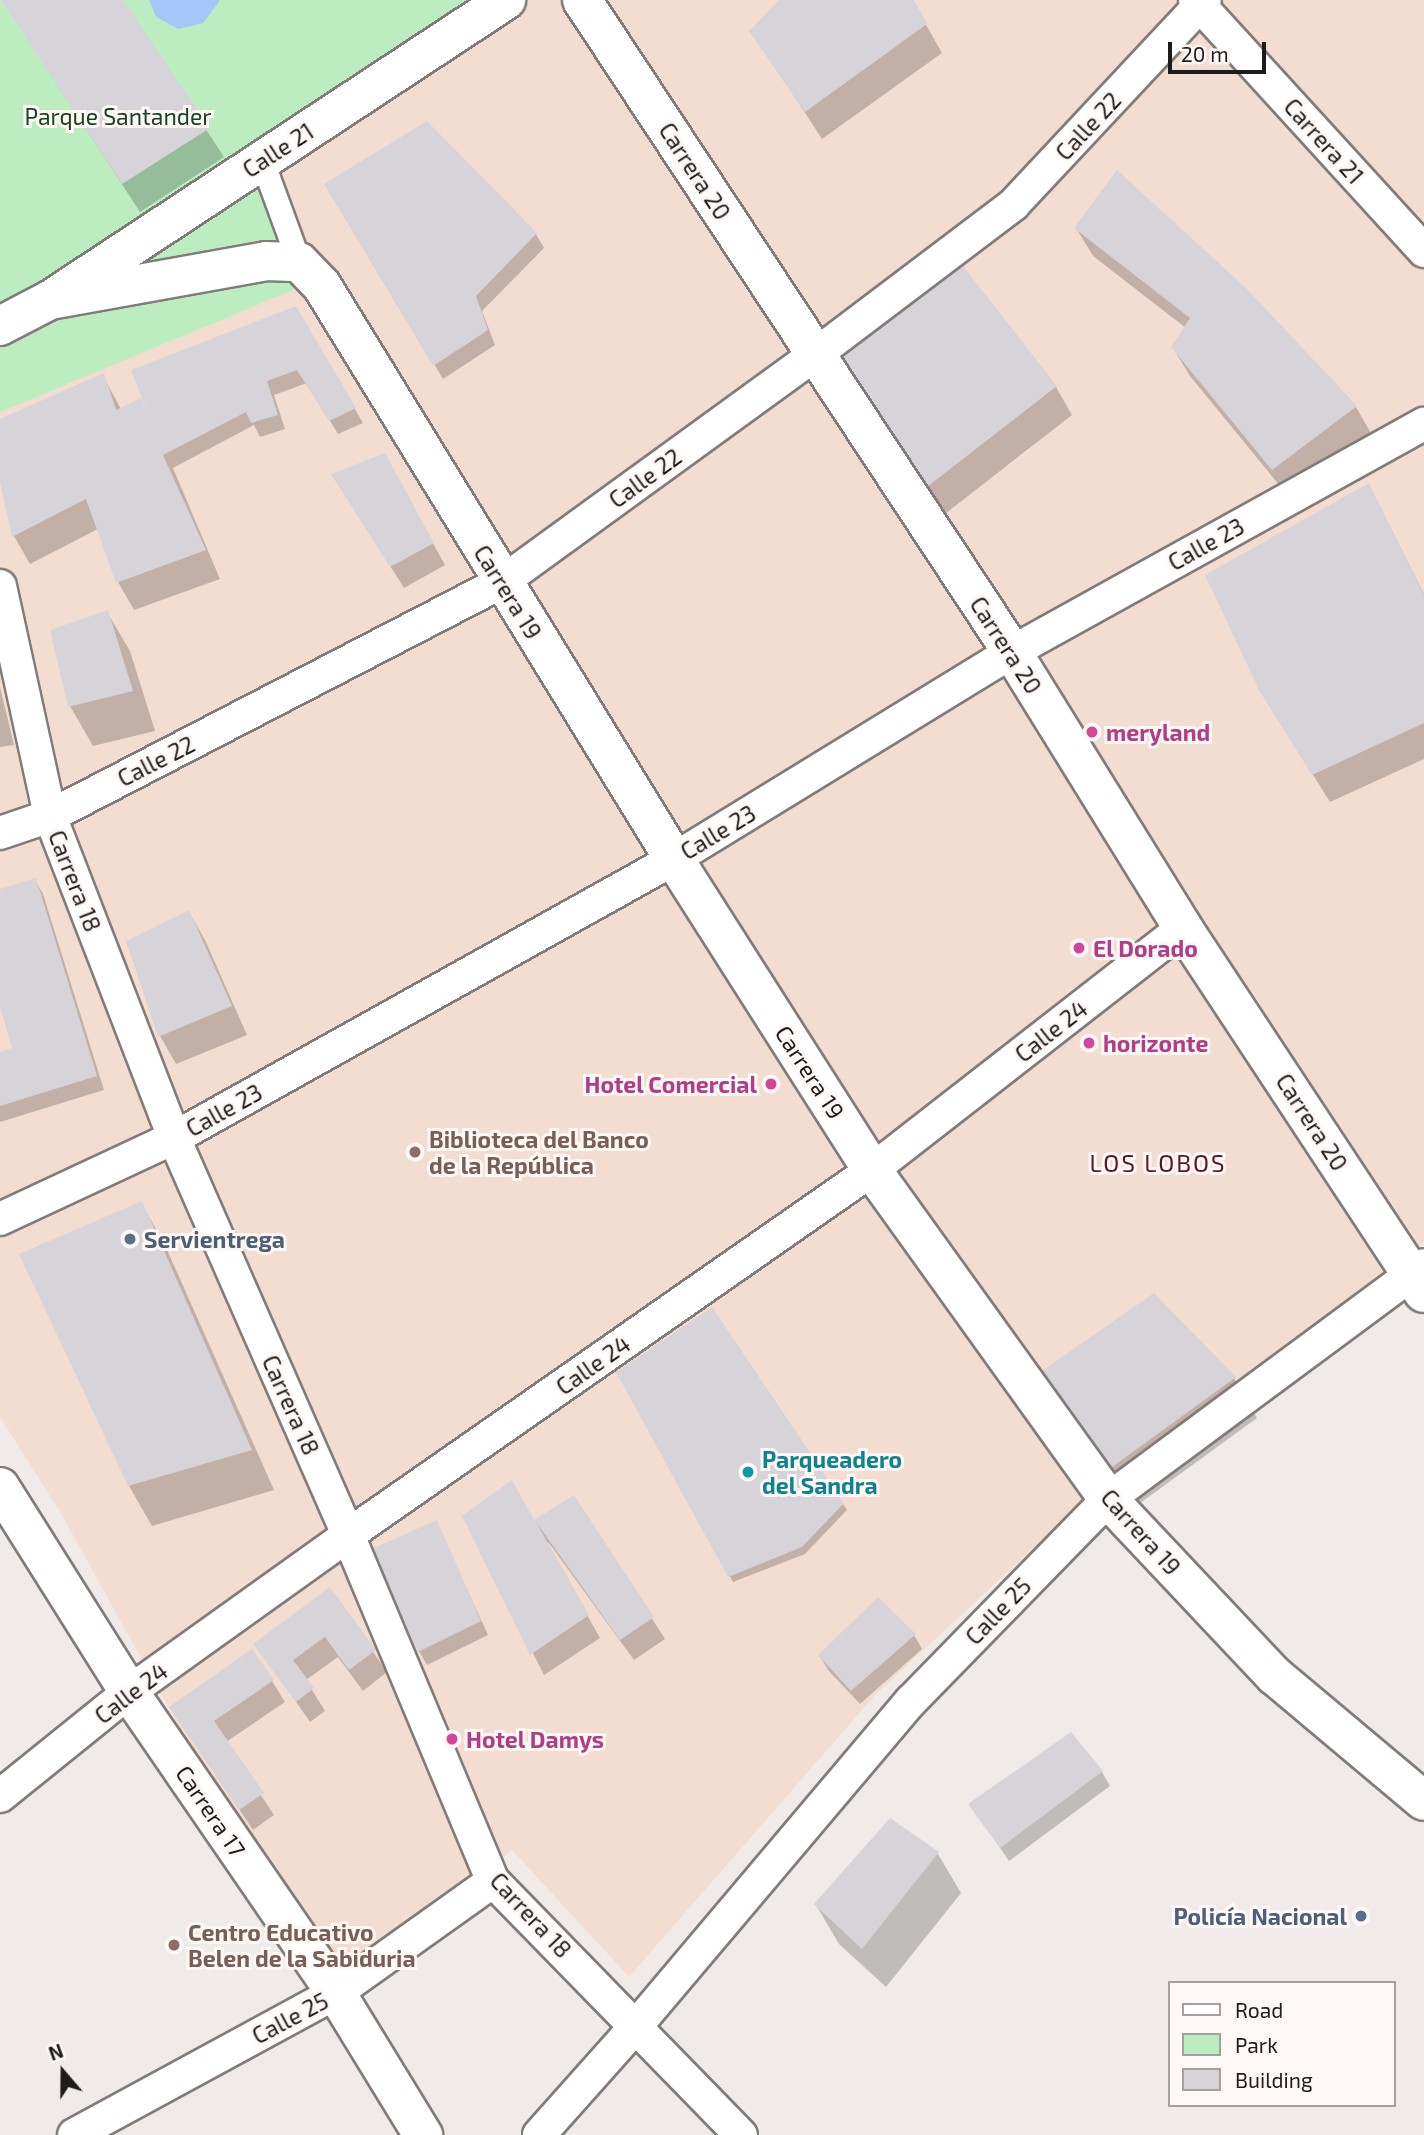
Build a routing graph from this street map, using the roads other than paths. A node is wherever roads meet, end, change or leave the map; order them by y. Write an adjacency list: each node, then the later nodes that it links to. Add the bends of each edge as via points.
1 (506, 0): 4 (main road, Calle 21)
2 (582, 0): 9 (main road, Carrera 20)
3 (1200, 2): 5 (street, Carrera 21); 9 (street, Calle 22, via 1014,204)
4 (262, 161): 6 (street); 7 (main road, Calle 21)
5 (1424, 251)
6 (299, 262): 7 (main road, Calle 21, via 266,261); 11 (main road, Carrera 19, via 322,286)
7 (50, 300): 8 (main road, Calle 21)
8 (0, 326)
9 (816, 354): 11 (street, Calle 22); 13 (main road, Carrera 20)
10 (1424, 424): 13 (street, Calle 23)
11 (502, 582): 14 (street, Calle 22); 16 (main road, Carrera 19)
12 (0, 586): 14 (street, Carrera 18)
13 (1012, 652): 16 (street, Calle 23); 17 (main road, Carrera 20)
14 (50, 816): 15 (street, Calle 22); 18 (street, Carrera 18)
15 (0, 834)
16 (674, 859): 18 (street, Calle 23); 19 (main road, Carrera 19)
17 (1183, 928): 19 (street, Calle 24); 21 (main road, Carrera 20)
18 (174, 1138): 20 (street, Calle 23); 24 (street, Carrera 18)
19 (872, 1170): 23 (main road, Carrera 19); 24 (street, Calle 24)
20 (0, 1219)
21 (1420, 1277): 23 (street, Calle 25)
22 (0, 1487): 25 (main road, Carrera 17)
23 (1108, 1499): 27 (main road, Carrera 19, via 1275,1676); 30 (street, Calle 25, via 911,1701)
24 (348, 1535): 25 (street, Calle 24); 28 (street, Carrera 18)
25 (130, 1692): 26 (street, Calle 24); 29 (main road, Carrera 17)
26 (0, 1796)
27 (1424, 1801)
28 (493, 1881): 29 (street, Calle 25); 30 (street, Carrera 18)
29 (336, 1993): 31 (street, Calle 25); 32 (main road, Carrera 17)
30 (637, 2025): 33 (street, Calle 25); 34 (street, Carrera 18)
31 (74, 2135)
32 (423, 2135)
33 (539, 2135)
34 (741, 2135)

